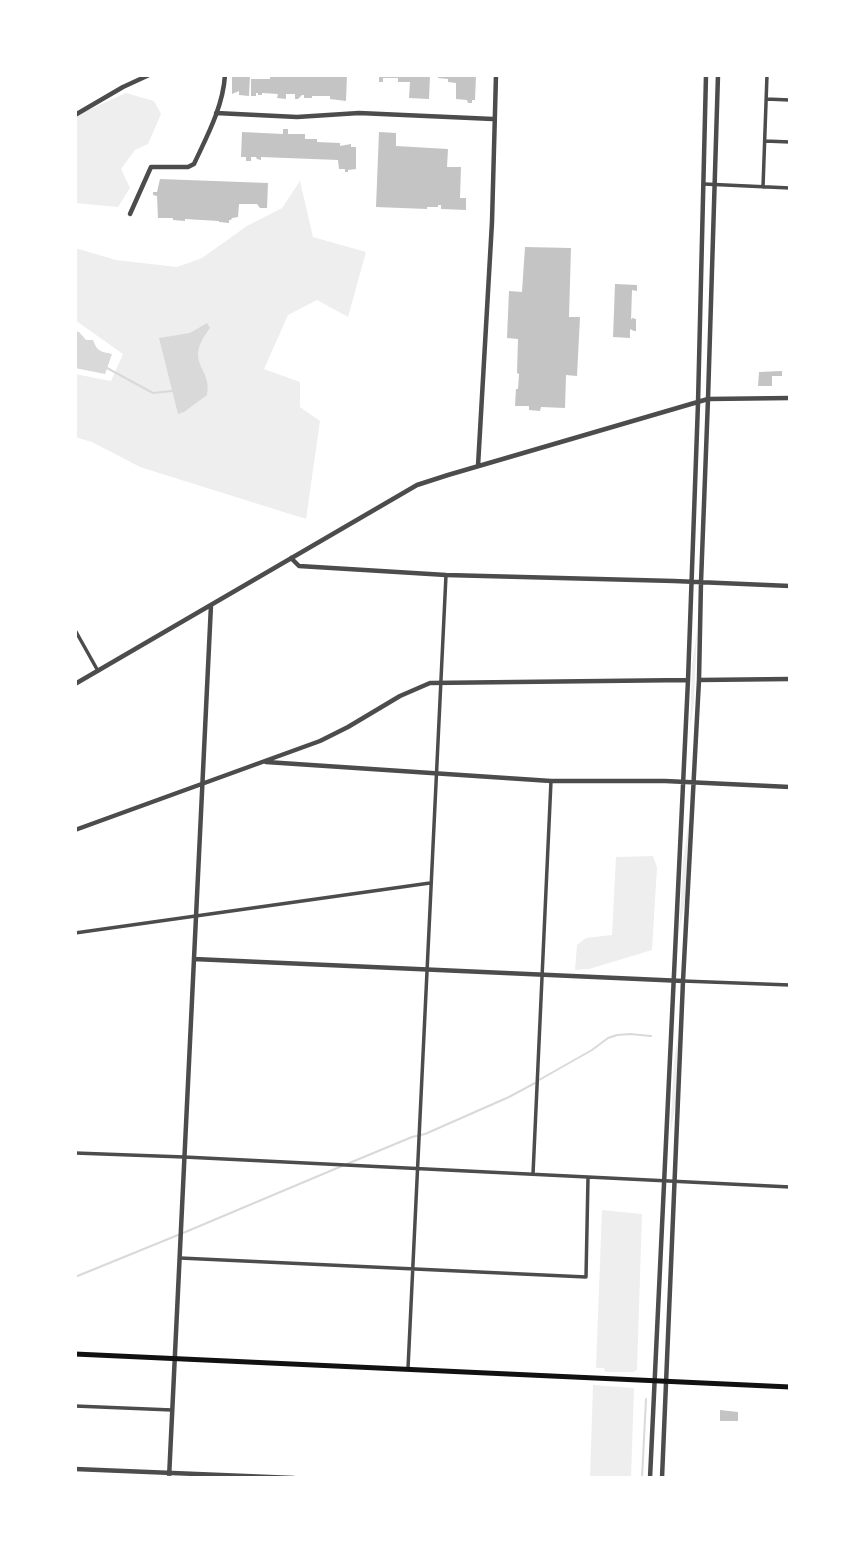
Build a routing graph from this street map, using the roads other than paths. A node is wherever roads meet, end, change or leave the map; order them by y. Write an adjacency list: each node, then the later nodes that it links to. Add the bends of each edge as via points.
1 (149, 75): 10 (street)
2 (225, 75): 9 (street)
3 (496, 75): 11 (street)
4 (706, 75): 14 (street)
5 (718, 75): 15 (street)
6 (767, 75): 7 (street)
7 (766, 99): 8 (street); 12 (street)
8 (790, 100)
9 (216, 113): 11 (street); 18 (street, via 194,164 151,167)
10 (75, 116)
11 (494, 119): 22 (street)
12 (765, 141): 13 (street); 16 (street)
13 (790, 142)
14 (704, 184): 15 (street); 21 (street)
15 (715, 185): 16 (street); 20 (street)
16 (764, 187): 17 (street)
17 (790, 188)
18 (130, 215)
19 (790, 398): 20 (street)
20 (708, 400): 21 (street); 26 (street)
21 (698, 403): 22 (street); 25 (street)
22 (478, 466): 23 (street, via 417,485)
23 (291, 558): 24 (street, via 299,566); 28 (street)
24 (446, 575): 25 (street); 34 (street)
25 (691, 582): 26 (street); 32 (street)
26 (701, 582): 27 (street); 33 (street)
27 (790, 586)
28 (211, 605): 30 (street); 41 (street)
29 (75, 630): 30 (street)
30 (98, 671): 35 (street)
31 (790, 679): 33 (street)
32 (688, 680): 34 (street); 39 (street)
33 (699, 680): 40 (street)
34 (440, 682): 36 (street, via 420,686 320,741); 37 (street)
35 (75, 684)
36 (263, 762): 37 (street); 41 (street)
37 (436, 773): 38 (street); 44 (street)
38 (551, 781): 39 (street); 49 (street)
39 (682, 782): 40 (street); 50 (street)
40 (694, 782): 42 (street); 51 (street)
41 (202, 783): 43 (street); 45 (street)
42 (790, 787)
43 (75, 830)
44 (431, 883): 45 (street); 48 (street)
45 (195, 916): 46 (street); 47 (street)
46 (75, 933)
47 (194, 959): 48 (street); 54 (street)
48 (428, 969): 49 (street); 55 (street)
49 (542, 975): 50 (street); 56 (street)
50 (673, 980): 51 (street); 58 (street)
51 (683, 981): 52 (street); 59 (street)
52 (790, 985)
53 (75, 1153): 54 (street)
54 (184, 1157): 55 (street); 61 (street)
55 (417, 1169): 56 (street); 62 (street)
56 (533, 1175): 57 (street)
57 (588, 1178): 58 (street); 62 (street, via 586,1277)
58 (663, 1181): 59 (street); 66 (street)
59 (675, 1182): 60 (street); 67 (street)
60 (790, 1187)
61 (180, 1258): 62 (street); 64 (street)
62 (412, 1268): 65 (street)
63 (75, 1354): 64 (main road)
64 (175, 1358): 65 (main road); 70 (street)
65 (408, 1368): 66 (main road)
66 (655, 1381): 67 (main road); 74 (street)
67 (667, 1381): 68 (main road); 75 (street)
68 (790, 1387)
69 (75, 1406): 70 (street)
70 (172, 1410): 72 (street)
71 (75, 1469): 72 (street)
72 (170, 1475): 73 (street)
73 (294, 1478)
74 (650, 1478)
75 (662, 1478)

